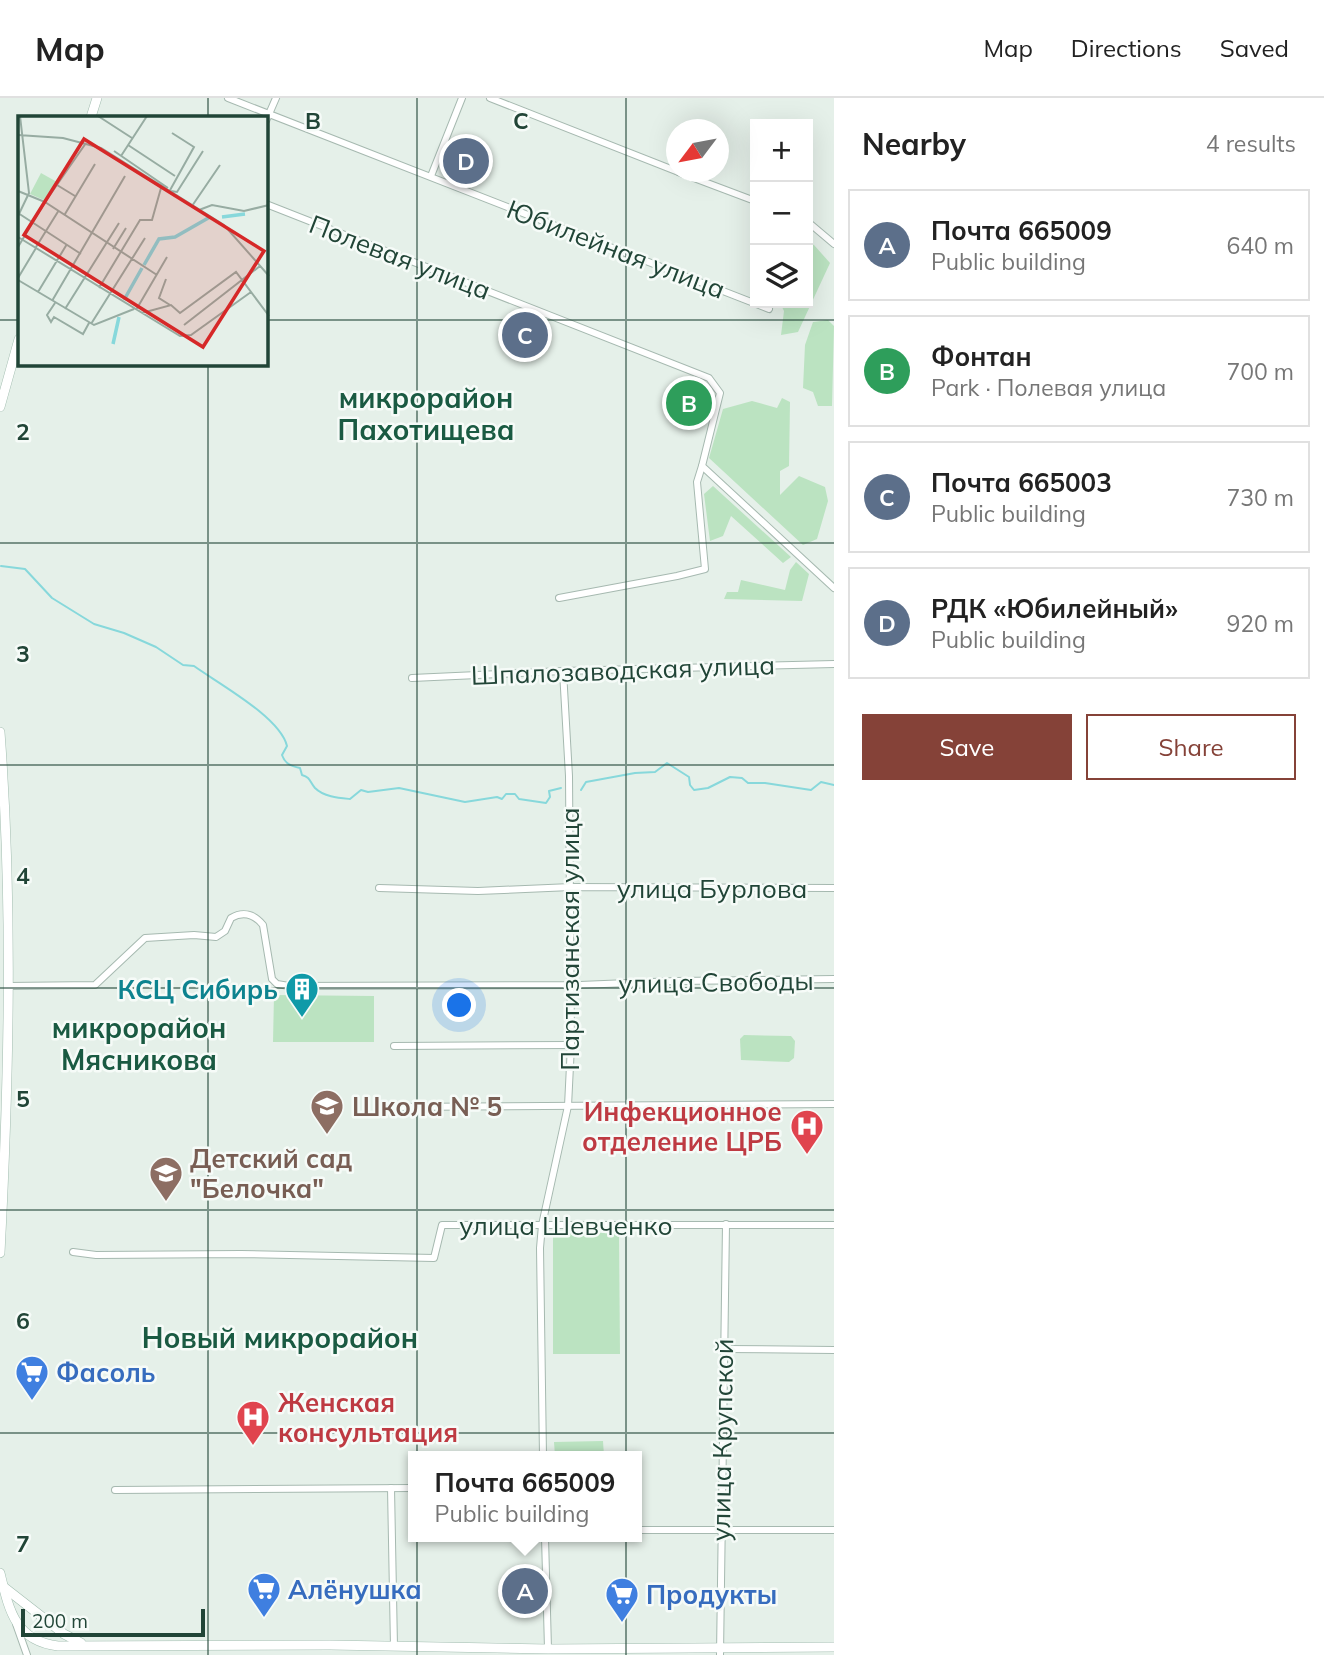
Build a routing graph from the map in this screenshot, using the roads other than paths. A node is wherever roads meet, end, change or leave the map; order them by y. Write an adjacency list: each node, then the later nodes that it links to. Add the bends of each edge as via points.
1 (97, 98): 6 (street)
2 (228, 98): 7 (street, Юбилейная улица)
3 (276, 98): 8 (street)
4 (462, 98): 11 (street)
5 (490, 98): 10 (street)
6 (92, 116)
7 (265, 116)
8 (267, 116)
9 (268, 117): 11 (street, Юбилейная улица)
10 (666, 167)
11 (431, 176): 17 (street, Юбилейная улица)
12 (706, 182): 13 (street)
13 (750, 199)
14 (268, 205): 20 (street, Полевая улица, via 709,378 720,393)
15 (813, 226): 16 (street)
16 (834, 244)
17 (769, 309)
18 (18, 343): 19 (street)
19 (0, 407)
20 (702, 466): 21 (street); 22 (street, via 697,482 705,569)
21 (834, 588)
22 (559, 598)
23 (834, 664): 24 (street, Шпалозаводская улица)
24 (562, 671): 25 (street, Шпалозаводская улица); 27 (street, Партизанская улица)
25 (412, 678)
26 (0, 732): 30 (street)
27 (571, 887): 28 (street, улица Бурлова, via 478,891); 29 (street, улица Бурлова); 32 (street, Партизанская улица)
28 (379, 888)
29 (834, 888)
30 (4, 917): 33 (street)
31 (834, 979): 32 (street, улица Свободы)
32 (571, 985): 33 (street, улица Свободы, via 277,984 272,979 263,925 249,914 240,914 216,937 145,938 95,985); 34 (street, Партизанская улица)
33 (8, 986): 39 (street)
34 (571, 1045): 35 (street); 37 (street, Партизанская улица)
35 (394, 1046)
36 (834, 1104): 37 (street)
37 (568, 1106): 38 (street); 41 (street, Партизанская улица)
38 (391, 1107)
39 (2, 1150): 44 (street)
40 (726, 1224): 41 (street, улица Шевченко); 42 (street, улица Шевченко); 45 (street, улица Крупской)
41 (542, 1225): 43 (street, улица Шевченко, via 442,1225 434,1258); 47 (street, Партизанская улица)
42 (834, 1225)
43 (73, 1252)
44 (0, 1253)
45 (724, 1349): 46 (street); 51 (street, улица Крупской)
46 (834, 1350)
47 (542, 1451)
48 (391, 1488): 49 (street); 50 (street); 59 (street)
49 (408, 1488)
50 (115, 1490)
51 (721, 1529): 52 (street); 53 (street); 61 (street, улица Крупской)
52 (642, 1530)
53 (834, 1530)
54 (545, 1542): 62 (street)
55 (0, 1573): 56 (street)
56 (3, 1587): 57 (street); 58 (street)
57 (15, 1622): 58 (street, via 42,1644); 63 (street)
58 (82, 1644): 59 (street)
59 (394, 1647): 62 (street)
60 (834, 1647): 61 (street)
61 (720, 1651): 62 (street)
62 (548, 1652)
63 (27, 1655)

